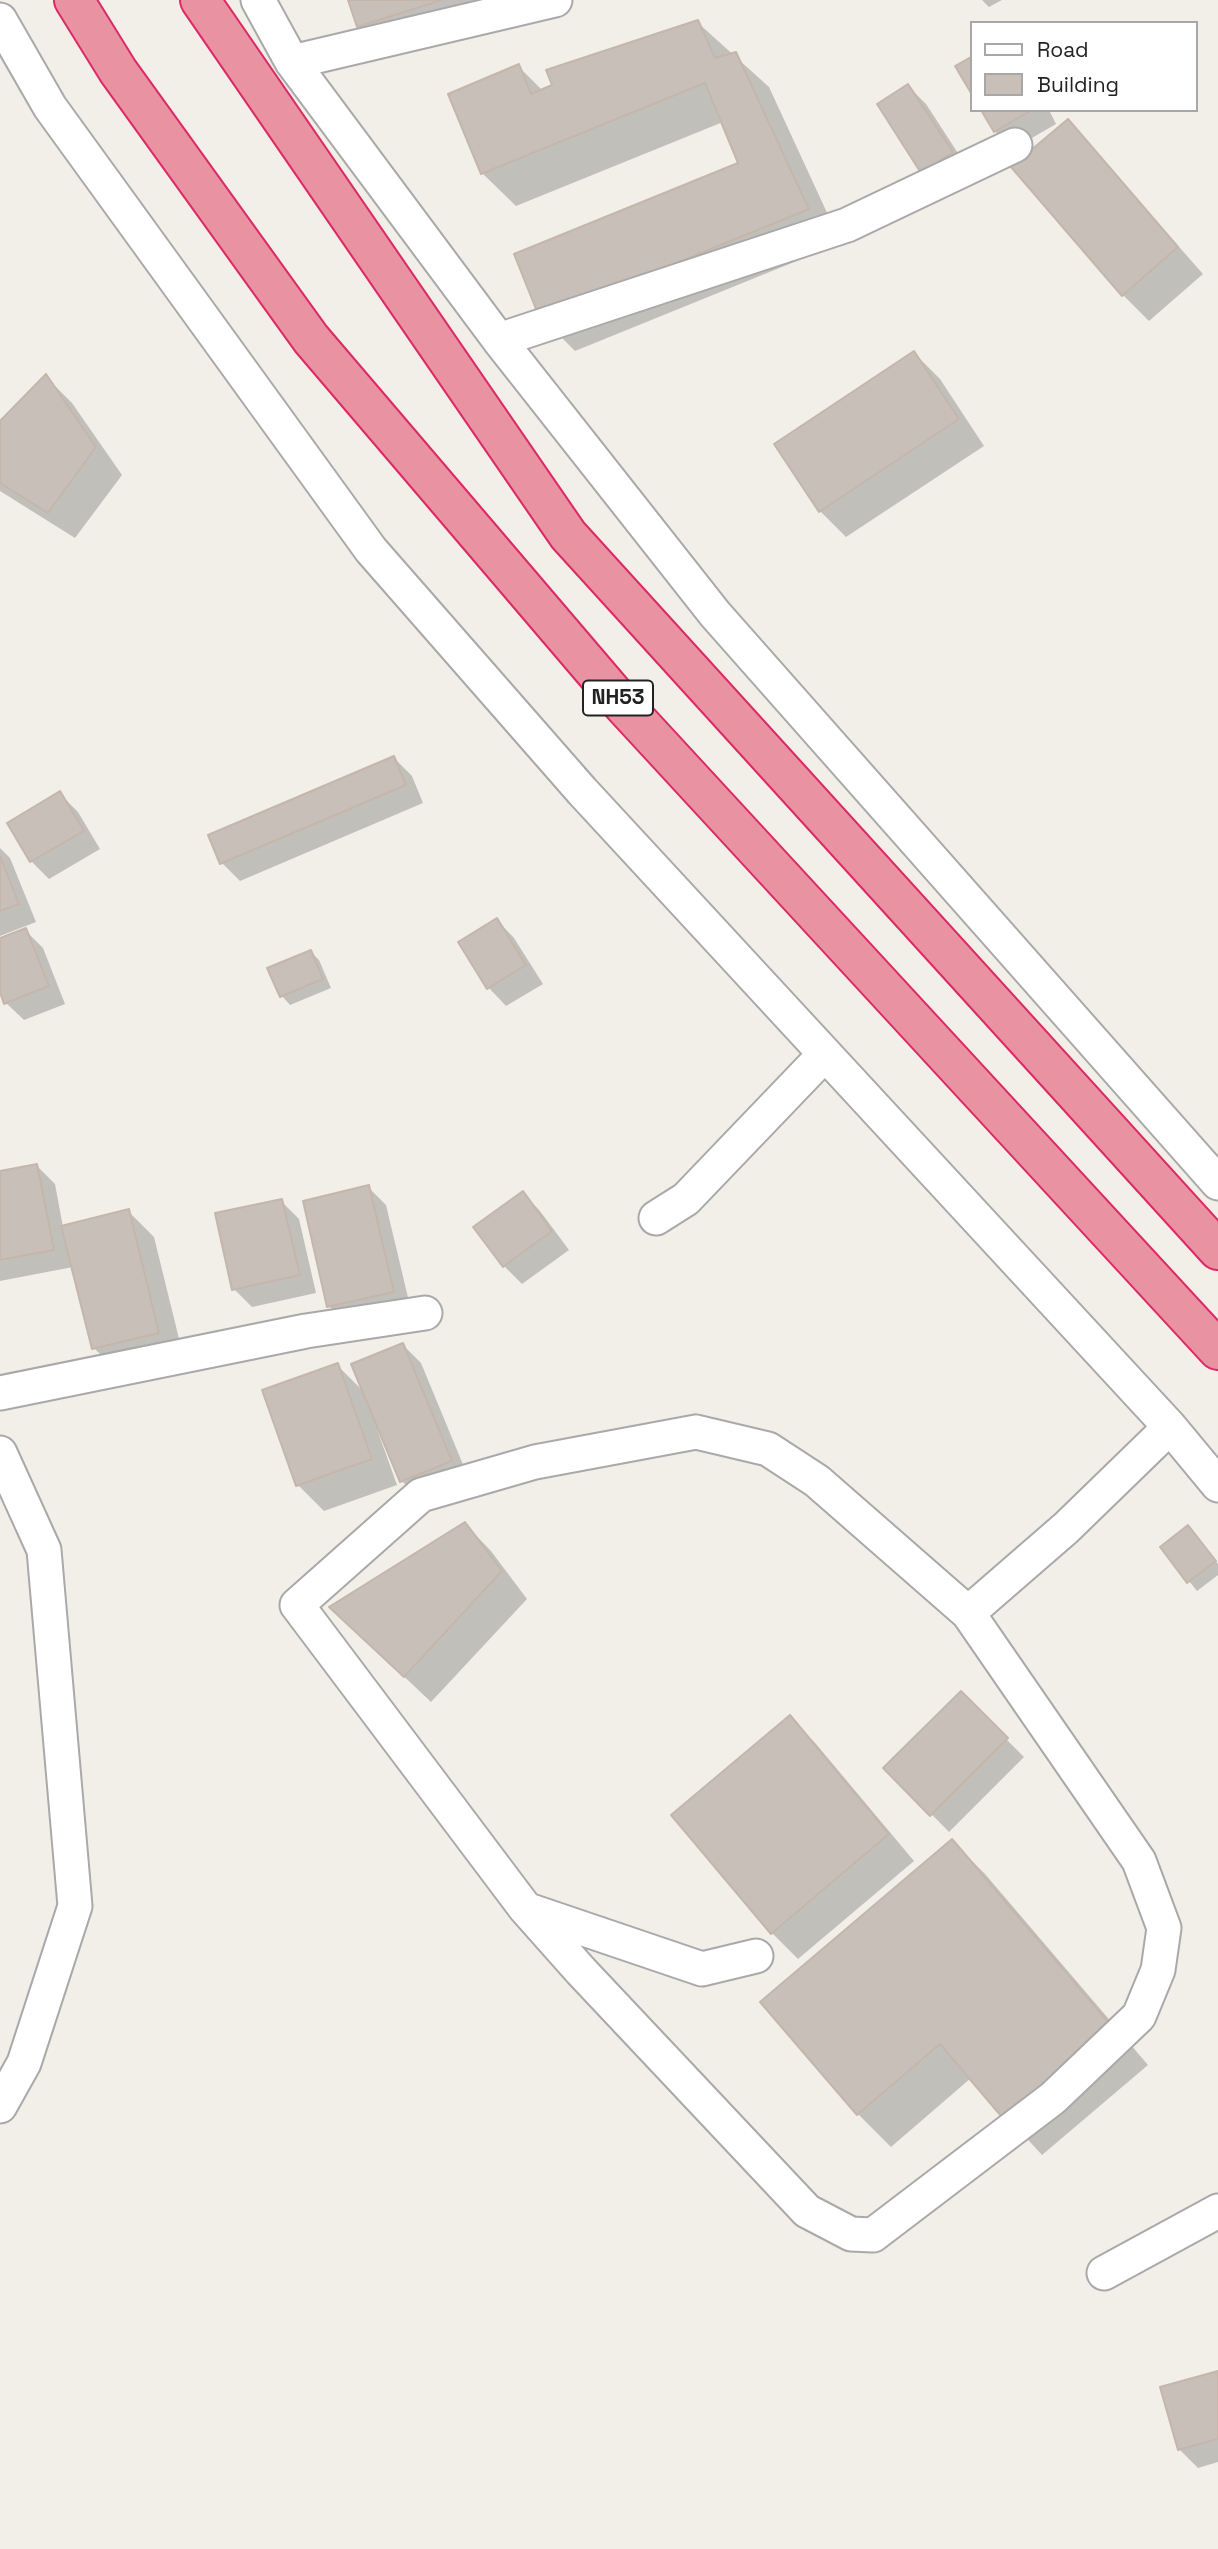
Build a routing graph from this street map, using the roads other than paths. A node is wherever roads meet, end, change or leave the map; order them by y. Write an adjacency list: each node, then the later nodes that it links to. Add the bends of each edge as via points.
1 (74, 0): 14 (highway, NH53, via 118,71 311,339 624,706)
2 (200, 0): 12 (highway, via 568,535)
3 (258, 0): 6 (street)
4 (555, 0): 6 (street)
5 (0, 20): 9 (street, via 50,107 371,550 582,791)
6 (292, 62): 8 (street)
7 (1015, 145): 8 (street, via 847,225)
8 (499, 340): 10 (street, via 715,614)
9 (825, 1054): 11 (street, via 687,1199); 16 (street)
10 (1218, 1182)
11 (656, 1218)
12 (1218, 1250)
13 (425, 1313): 15 (street, via 306,1331)
14 (1218, 1350)
15 (0, 1393)
16 (1170, 1427): 18 (street); 19 (street, via 1066,1528)
17 (0, 1452): 22 (street, via 44,1550 75,1906 24,2063)
18 (1218, 1485)
19 (968, 1613): 20 (street, via 817,1481 768,1449 696,1432 535,1461 421,1495 297,1605); 20 (street, via 1139,1861 1164,1928 1158,1970 1139,2016 1053,2098 873,2235 851,2234 807,2211)
20 (525, 1908): 21 (street, via 702,1969)
21 (756, 1956)
22 (0, 2106)
23 (1218, 2211): 24 (street)
24 (1104, 2273)

